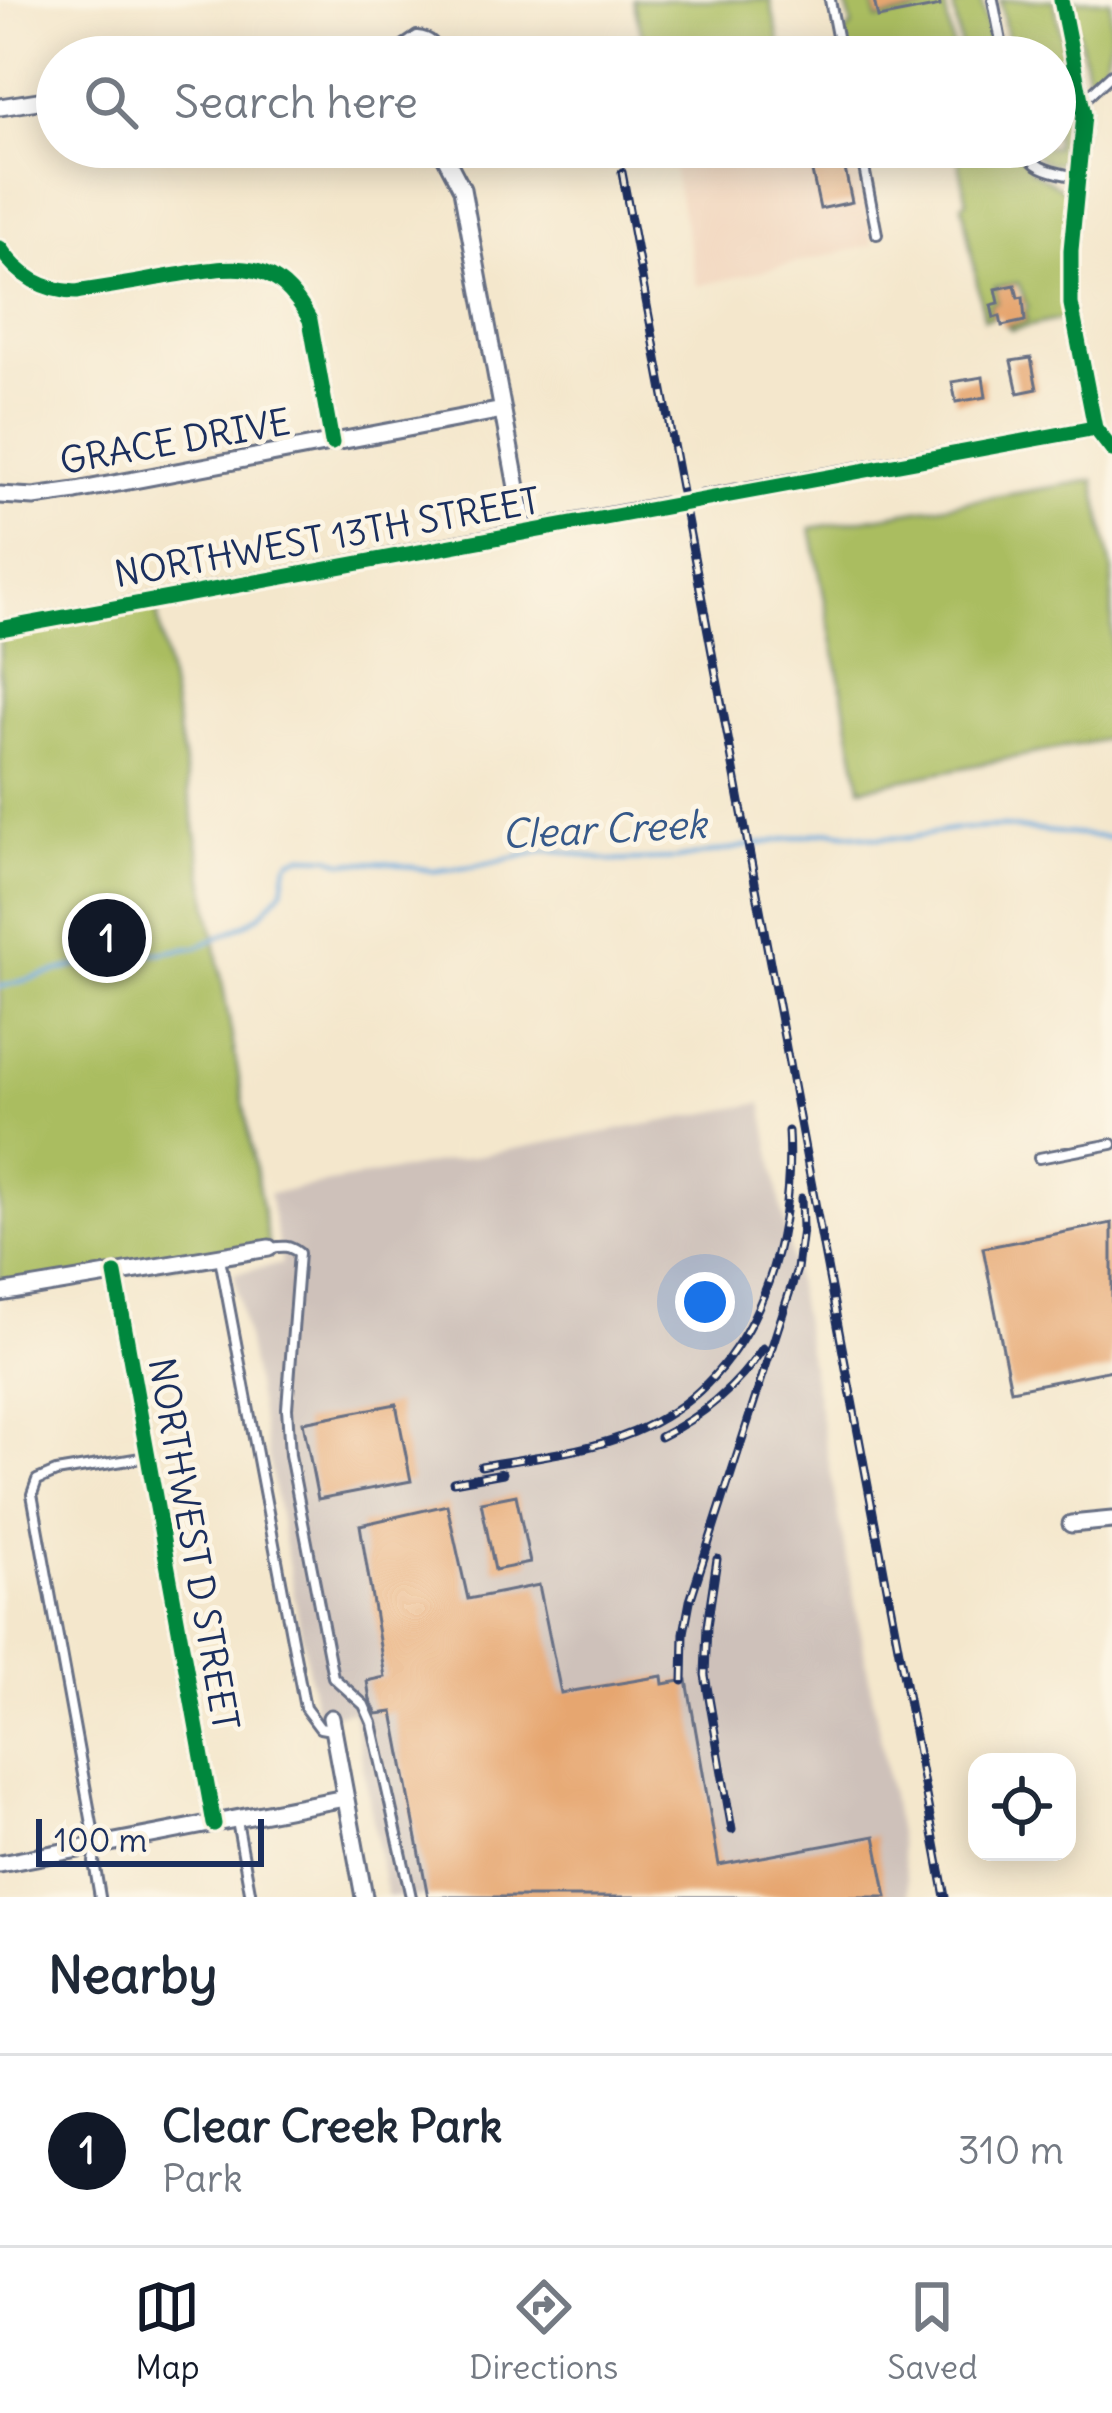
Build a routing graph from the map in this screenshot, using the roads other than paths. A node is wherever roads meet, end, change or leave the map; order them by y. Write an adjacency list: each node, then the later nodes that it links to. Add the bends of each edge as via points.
1 (830, 0): 4 (lane)
2 (993, 0): 5 (lane)
3 (1061, 0): 6 (street)
4 (837, 36)
5 (1000, 36)
6 (1068, 36)
7 (1076, 73): 10 (street)
8 (1112, 74): 10 (lane)
9 (36, 101): 11 (street)
10 (1082, 102): 15 (street)
11 (0, 107)
12 (451, 168): 18 (street, via 462,189)
13 (864, 168): 16 (lane)
14 (1041, 168): 15 (lane)
15 (1077, 177): 19 (street, via 1071,304)
16 (877, 234)
17 (0, 248): 20 (street, via 25,275 61,292 227,267 278,281 310,320)
18 (502, 410): 20 (street, GRACE DRIVE); 25 (street)
19 (1103, 428): 21 (street); 23 (street)
20 (332, 443): 22 (street, GRACE DRIVE, via 76,491)
21 (1112, 450)
22 (0, 495)
23 (702, 499)
24 (664, 506): 25 (street, NORTHWEST 13TH STREET)
25 (525, 531): 26 (street, NORTHWEST 13TH STREET)
26 (0, 628)
27 (1112, 1144): 28 (lane)
28 (1039, 1158)
29 (269, 1248): 30 (street); 45 (lane, via 299,1253 290,1456 333,1677 372,1723)
30 (220, 1256): 31 (street); 36 (lane, via 305,1708 320,1728)
31 (115, 1274): 32 (street); 33 (street, NORTHWEST D STREET)
32 (0, 1293)
33 (148, 1457): 39 (street, NORTHWEST D STREET); 40 (lane, via 56,1472 37,1480 32,1494)
34 (1112, 1520): 35 (street)
35 (1071, 1524)
36 (332, 1724): 37 (street)
37 (345, 1798): 38 (street); 44 (street)
38 (236, 1820): 39 (street); 43 (lane)
39 (214, 1824): 40 (street)
40 (96, 1846): 41 (street); 42 (lane)
41 (0, 1864)
42 (100, 1897)
43 (250, 1897)
44 (364, 1897)
45 (411, 1897)

